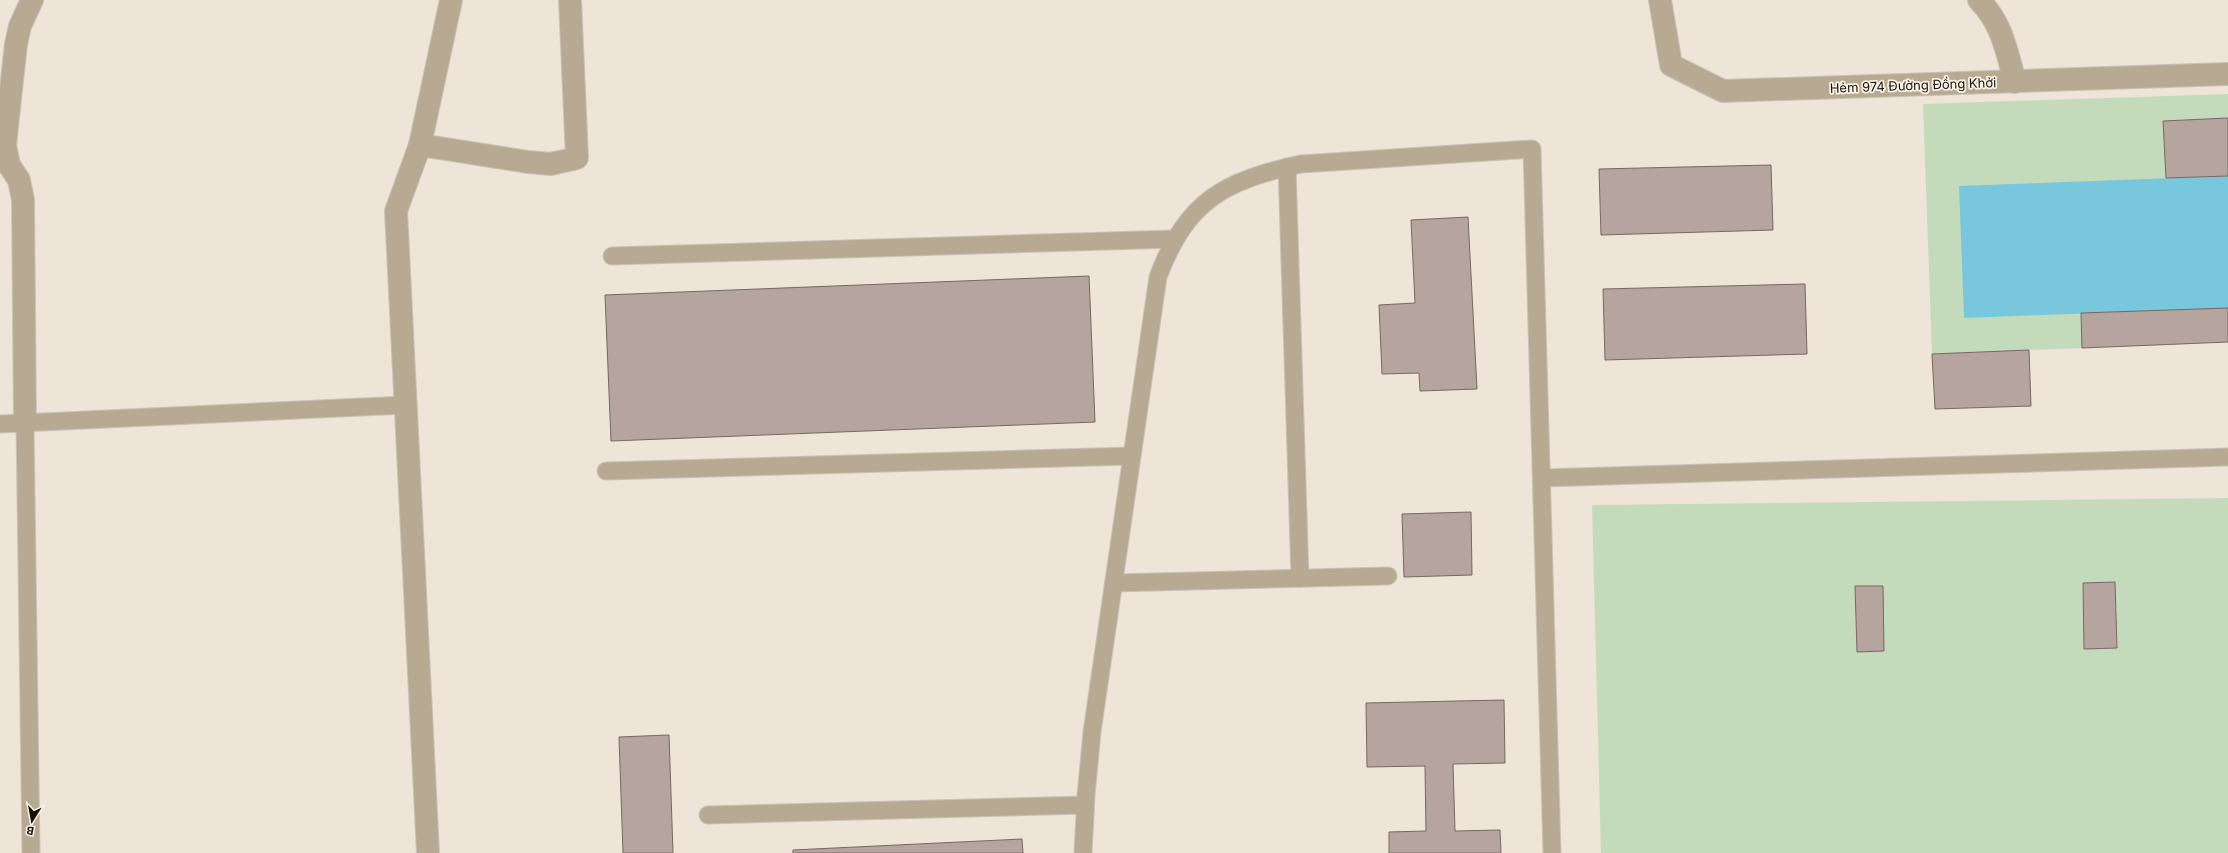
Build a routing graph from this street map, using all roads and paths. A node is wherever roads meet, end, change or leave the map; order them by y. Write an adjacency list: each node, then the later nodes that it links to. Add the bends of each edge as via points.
1 (32, 0): 13 (street, via 20,26 16,44 5,145 10,165 20,180 22,200)
2 (451, 0): 8 (street)
3 (570, 0): 8 (street, via 577,158 551,164)
4 (1660, 0): 7 (street, Hẻm 974 Đường Đồng Khởi, via 1671,65 1723,91)
5 (1979, 0): 7 (street, via 1988,9 2002,34)
6 (2228, 74): 7 (street, Hẻm 974 Đường Đồng Khởi)
7 (2015, 82)
8 (420, 145): 12 (street, via 396,211)
9 (1286, 167): 10 (lane, via 1242,180 1217,194 1195,212); 18 (lane, via 1532,149); 20 (lane)
10 (1175, 239): 11 (lane); 15 (lane, via 1158,277)
11 (612, 256)
12 (405, 406): 13 (lane); 25 (street)
13 (25, 423): 14 (lane); 24 (lane)
14 (0, 424)
15 (1132, 456): 17 (lane); 21 (lane)
16 (2228, 457): 18 (lane)
17 (606, 471)
18 (1542, 478): 27 (lane)
19 (1388, 576): 20 (lane)
20 (1300, 578): 21 (lane)
21 (1114, 583): 22 (lane, via 1092,732)
22 (1085, 805): 23 (lane); 26 (lane)
23 (708, 816)
24 (31, 853)
25 (428, 853)
26 (1083, 853)
27 (1552, 853)

